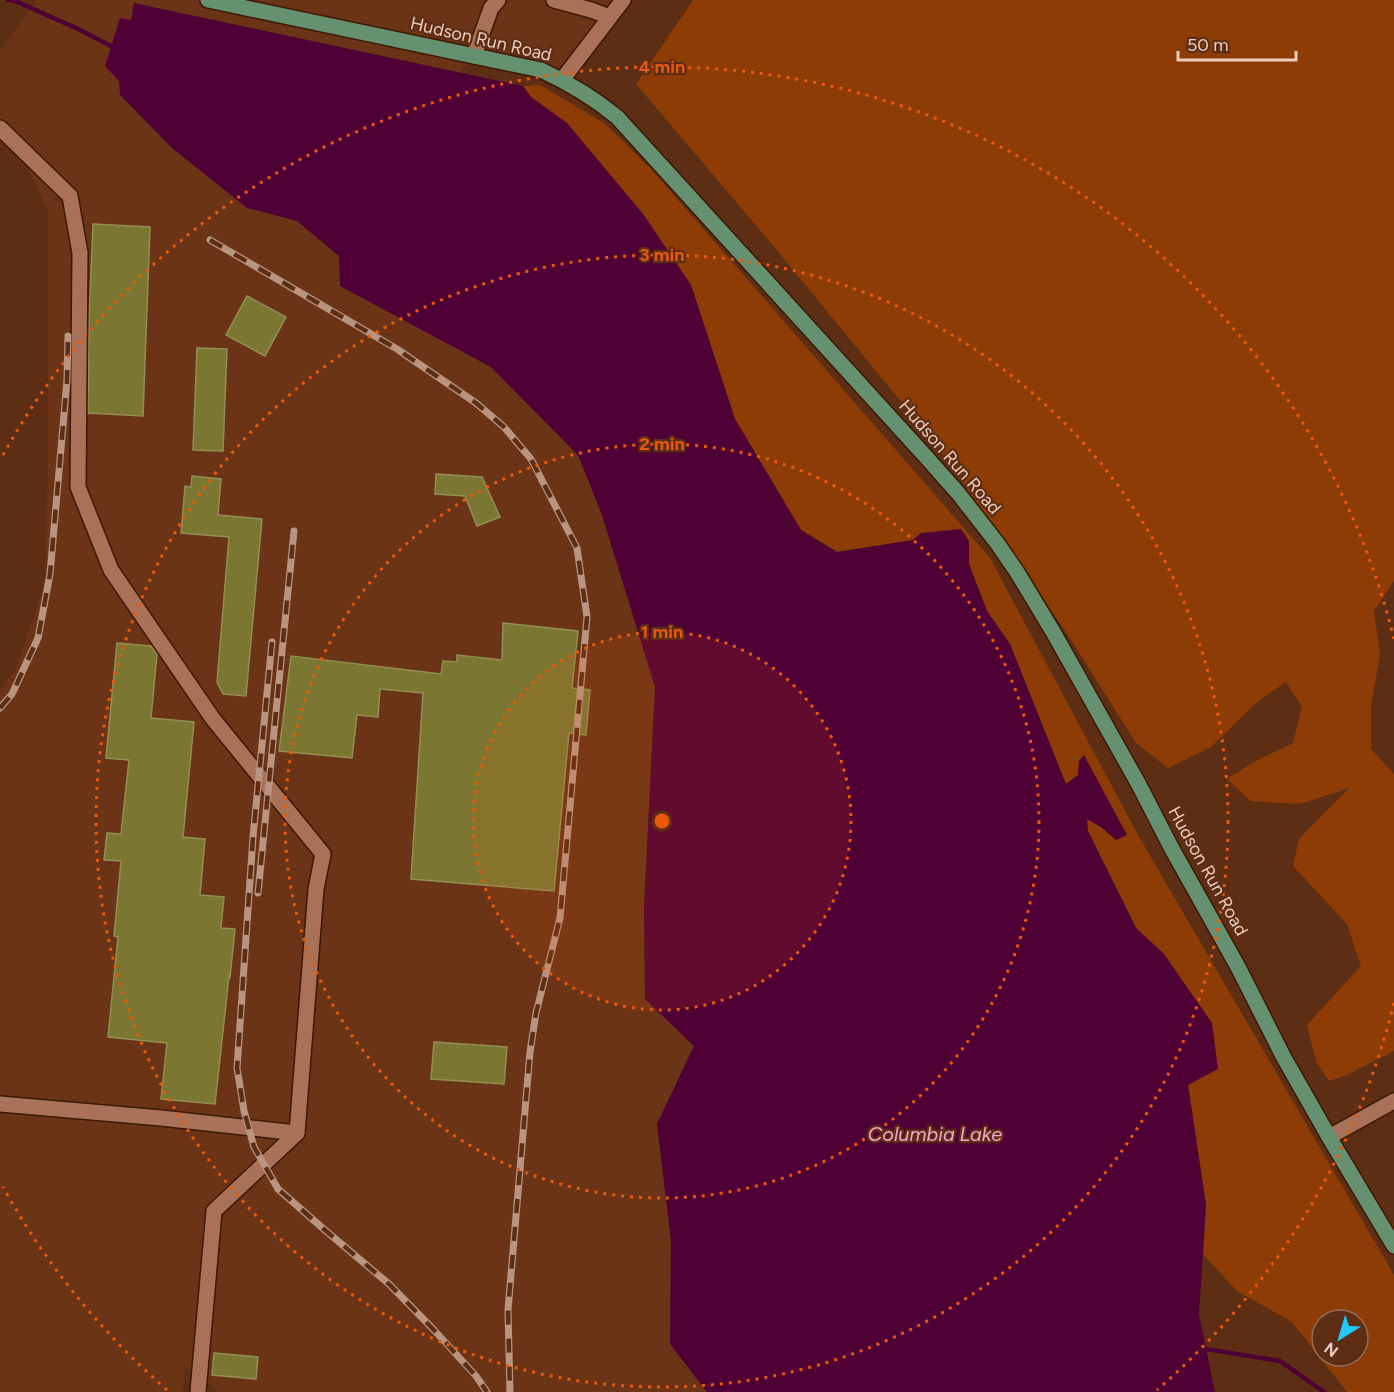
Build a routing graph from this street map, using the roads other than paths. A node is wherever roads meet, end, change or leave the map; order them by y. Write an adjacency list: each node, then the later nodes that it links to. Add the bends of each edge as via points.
1 (208, 0): 6 (main road, Hudson Run Road)
2 (498, 0): 6 (street, via 491,8)
3 (554, 0): 5 (street)
4 (623, 0): 5 (street)
5 (610, 17): 7 (street)
6 (474, 56): 7 (main road, Hudson Run Road, via 542,70)
7 (562, 80): 12 (main road, Hudson Run Road, via 617,117 927,458 997,543 1075,670)
8 (0, 128): 11 (street, via 70,196 80,253 78,487 111,570 213,719 323,854 316,889)
9 (1394, 1101): 12 (street)
10 (0, 1104): 11 (street)
11 (297, 1133): 14 (street, via 214,1211)
12 (1329, 1137): 13 (main road, Hudson Run Road)
13 (1394, 1246)
14 (198, 1392)

